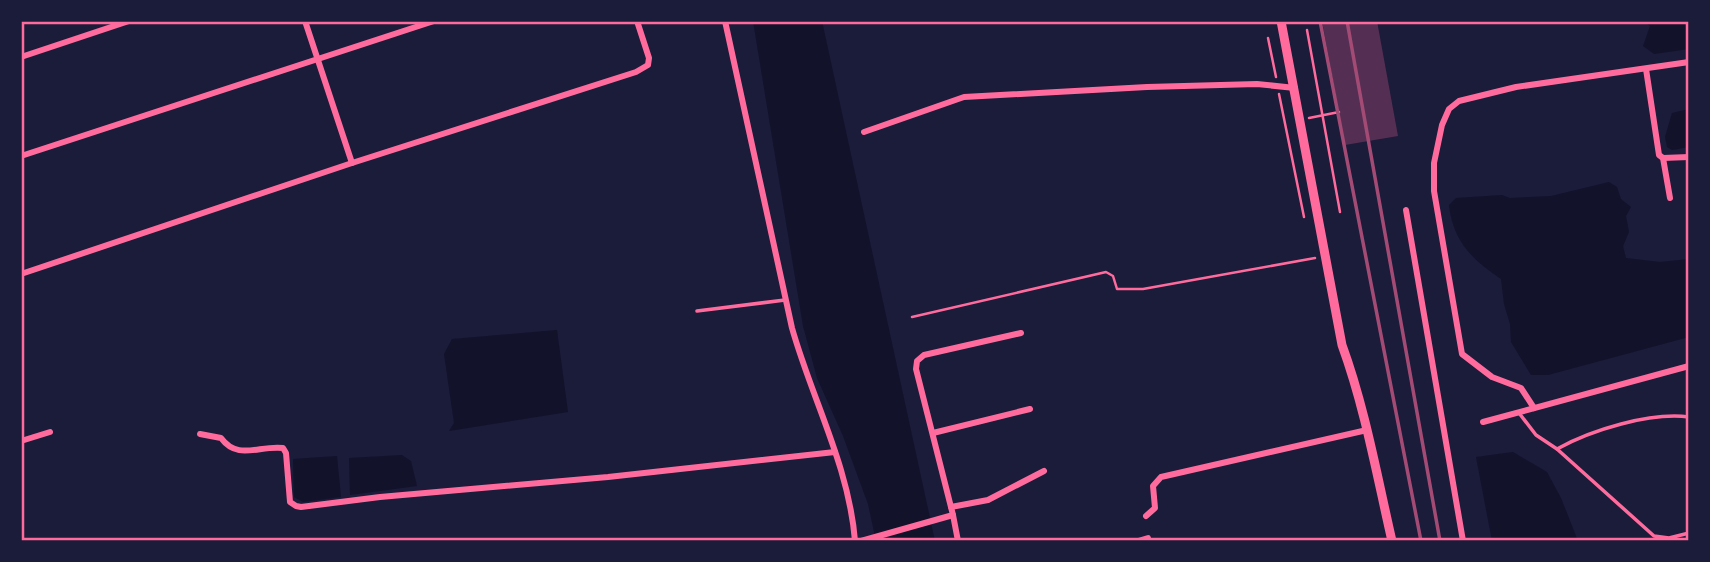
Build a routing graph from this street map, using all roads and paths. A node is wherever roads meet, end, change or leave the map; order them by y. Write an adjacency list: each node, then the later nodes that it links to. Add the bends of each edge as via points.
1 (129, 21): 8 (street)
2 (305, 21): 9 (street)
3 (434, 21): 9 (street)
4 (637, 21): 21 (street, via 649,58 648,65 636,72)
5 (726, 21): 28 (street)
6 (1281, 21): 12 (main road)
7 (1307, 30): 14 (path)
8 (21, 57)
9 (318, 57): 18 (street); 21 (street)
10 (1689, 62): 11 (street)
11 (1646, 69): 20 (street); 33 (street, via 1516,87 1459,101 1449,109 1442,125 1434,191 1462,354 1492,377 1521,388)
12 (1294, 88): 17 (street, via 1175,86 964,97); 26 (main road)
13 (1339, 112): 14 (path)
14 (1322, 115): 15 (path); 24 (path)
15 (1297, 120)
16 (1285, 122): 25 (path)
17 (864, 132)
18 (21, 156)
19 (1689, 157): 20 (street)
20 (1663, 158): 22 (street)
21 (352, 163): 27 (street)
22 (1670, 198)
23 (1406, 210): 55 (street)
24 (1340, 212)
25 (1304, 217)
26 (1325, 256): 30 (path, via 1143,289 1116,289 1114,276 1106,272); 38 (main road, via 1342,345)
27 (21, 274)
28 (786, 300): 29 (lane); 44 (street, via 804,370)
29 (697, 311)
30 (912, 317)
31 (1021, 333): 40 (street, via 924,355 917,361)
32 (1689, 366): 33 (street)
33 (1534, 408): 35 (street)
34 (1030, 409): 40 (street)
35 (1519, 413): 37 (street); 43 (lane, via 1536,435)
36 (1689, 417): 43 (lane, via 1671,414 1624,424 1576,438)
37 (1483, 422)
38 (1367, 430): 47 (street, via 1161,477 1153,486 1155,508); 54 (main road)
39 (50, 432): 42 (street)
40 (933, 433): 46 (street)
41 (200, 434): 44 (street, via 221,438 240,451 283,448 290,502 301,507)
42 (21, 441)
43 (1557, 449): 48 (lane, via 1654,536)
44 (835, 453): 50 (street, via 846,483)
45 (1044, 471): 46 (street, via 988,500)
46 (952, 511): 51 (street, via 945,518); 52 (street)
47 (1146, 516)
48 (1689, 533)
49 (1148, 538): 53 (street)
50 (855, 541)
51 (861, 541)
52 (958, 541)
53 (1138, 541)
54 (1392, 541)
55 (1463, 541)

